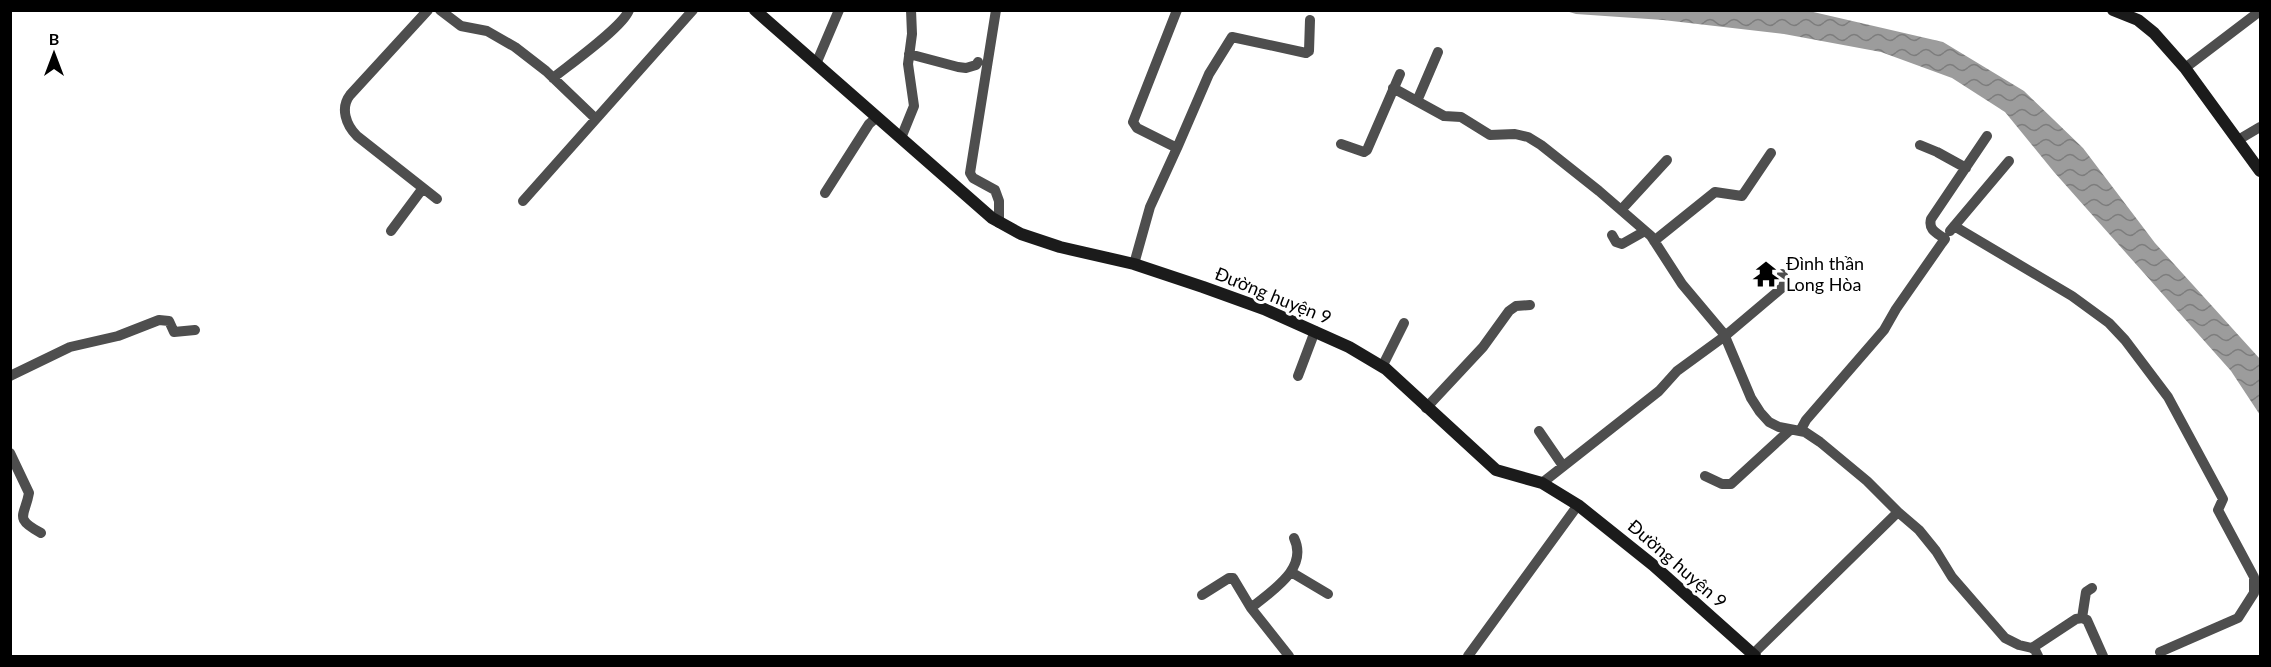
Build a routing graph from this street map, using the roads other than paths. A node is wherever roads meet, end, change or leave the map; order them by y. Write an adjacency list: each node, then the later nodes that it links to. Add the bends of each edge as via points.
1 (428, 10): 36 (street, via 350,94 345,105 347,124 357,136)
2 (440, 10): 19 (street, via 461,26 501,38)
3 (629, 10): 19 (street, via 627,16)
4 (693, 10): 23 (street)
5 (755, 10): 16 (street, Đường huyện 9)
6 (839, 10): 16 (street)
7 (911, 10): 14 (street)
8 (996, 10): 41 (street, via 970,173 995,190)
9 (1177, 10): 30 (street, via 1133,122 1137,128)
10 (2113, 10): 17 (street, via 2146,25)
11 (2260, 11): 17 (street)
12 (1310, 20): 30 (street, via 1310,45 1306,53 1232,37 1209,74)
13 (1438, 52): 21 (street)
14 (909, 54): 15 (street, via 966,68); 26 (street, via 914,106)
15 (978, 62)
16 (816, 64): 22 (street, Đường huyện 9)
17 (2185, 68): 27 (street)
18 (1400, 74): 20 (street)
19 (553, 78): 23 (street)
20 (1393, 88): 21 (street); 28 (street, via 1367,150)
21 (1417, 101): 40 (street, via 1444,116 1461,117 1490,135 1528,137)
22 (878, 117): 26 (street, Đường huyện 9); 37 (street, via 869,124)
23 (596, 119): 39 (street)
24 (2260, 127): 27 (street)
25 (1987, 136): 34 (street)
26 (901, 138): 41 (street, Đường huyện 9)
27 (2238, 140): 35 (street)
28 (1341, 144)
29 (1920, 145): 34 (street)
30 (1177, 148): 48 (street, via 1150,207)
31 (1771, 153): 47 (street, via 1742,196 1715,192)
32 (1667, 160): 40 (street)
33 (2009, 161): 42 (street)
34 (1966, 168): 46 (street, via 1929,225)
35 (2260, 171)
36 (423, 188): 38 (street); 43 (street)
37 (825, 193)
38 (437, 199)
39 (523, 201)
40 (1621, 210): 44 (street)
41 (999, 223): 48 (street, Đường huyện 9, via 1060,247)
42 (1954, 226): 46 (street); 76 (street, via 2072,296 2109,323 2168,397 2223,499 2218,510 2254,577 2254,593 2238,618)
43 (392, 231)
44 (1645, 231): 45 (street, via 1622,244); 47 (street)
45 (1612, 234)
46 (1945, 239): 59 (street, via 1884,330)
47 (1654, 241): 54 (street)
48 (1134, 264): 53 (street, Đường huyện 9)
49 (1782, 274): 54 (street, via 1783,287)
50 (1530, 305): 58 (street, via 1509,311 1483,347)
51 (1404, 323): 55 (street)
52 (195, 330): 56 (street, via 174,332 169,321 159,320 118,336 70,347)
53 (1315, 331): 55 (street, Đường huyện 9); 57 (street)
54 (1725, 336): 59 (street, via 1760,412 1769,422); 62 (street)
55 (1382, 367): 58 (street, Đường huyện 9)
56 (10, 376)
57 (1298, 376)
58 (1426, 408): 64 (street, Đường huyện 9, via 1496,470)
59 (1795, 430): 63 (street, via 1731,484); 66 (street, via 1820,442 1868,481)
60 (1539, 431): 62 (street)
61 (10, 453): 67 (street, via 28,493 23,518 26,525)
62 (1563, 466): 64 (street)
63 (1704, 476)
64 (1542, 483): 65 (street, Đường huyện 9)
65 (1578, 505): 77 (street, Đường huyện 9); 79 (street)
66 (1898, 512): 75 (street, via 1919,530 1952,577 2005,638); 77 (street)
67 (40, 532)
68 (1294, 538): 69 (street, via 1298,552)
69 (1291, 572): 71 (street); 73 (street)
70 (2092, 588): 74 (street, via 2086,592)
71 (1328, 594)
72 (1203, 595): 73 (street, via 1232,577)
73 (1251, 608): 78 (street)
74 (2082, 618): 75 (street); 80 (street)
75 (2035, 652)
76 (2160, 652)
77 (1754, 655)
78 (1289, 657)
79 (1468, 657)
80 (2103, 657)

